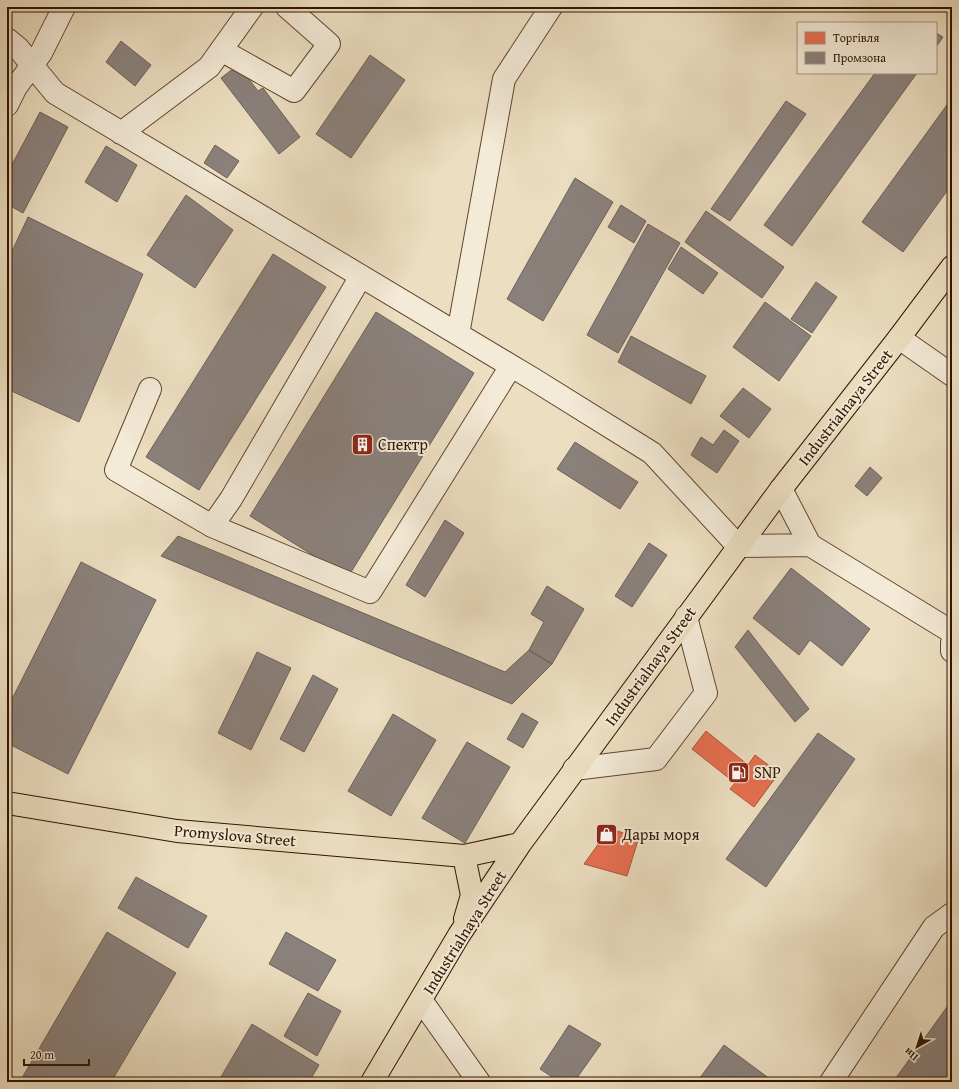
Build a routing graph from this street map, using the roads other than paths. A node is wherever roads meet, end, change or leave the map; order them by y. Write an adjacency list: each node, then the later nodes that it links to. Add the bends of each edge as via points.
1 (64, 7): 7 (street, via 41,53)
2 (252, 7): 6 (street)
3 (287, 7): 6 (street, via 330,44 294,91)
4 (550, 7): 12 (street, via 504,79)
5 (7, 39): 7 (street)
6 (221, 50): 9 (street, via 209,67)
7 (32, 65): 8 (street); 9 (street, via 55,93)
8 (7, 105)
9 (121, 133): 11 (street)
10 (952, 267): 13 (main road, Industrialnaya Street)
11 (361, 276): 12 (street); 18 (street, via 231,499)
12 (458, 334): 14 (street)
13 (899, 338): 15 (street); 17 (main road, Industrialnaya Street)
14 (511, 366): 18 (street, via 370,592); 20 (street, via 652,453)
15 (952, 375)
16 (150, 389): 18 (street, via 116,470)
17 (781, 488): 19 (street); 20 (main road, Industrialnaya Street)
18 (212, 526)
19 (810, 545): 20 (street); 22 (street)
20 (738, 546): 21 (main road, Industrialnaya Street)
21 (686, 617): 25 (main road, Industrialnaya Street); 25 (street, via 706,693 656,759)
22 (952, 632)
23 (952, 643): 24 (street)
24 (952, 651)
25 (574, 769): 27 (main road, Industrialnaya Street)
26 (7, 803): 28 (main road, Promyslova Street, via 177,830)
27 (520, 844): 28 (main road, Promyslova Street); 30 (main road, Industrialnaya Street)
28 (464, 856): 30 (main road, via 472,895)
29 (952, 914): 34 (street, via 934,927)
30 (459, 935): 31 (main road, Industrialnaya Street)
31 (421, 1000): 32 (main road, Industrialnaya Street); 33 (street)
32 (372, 1082)
33 (479, 1082)
34 (831, 1082)

